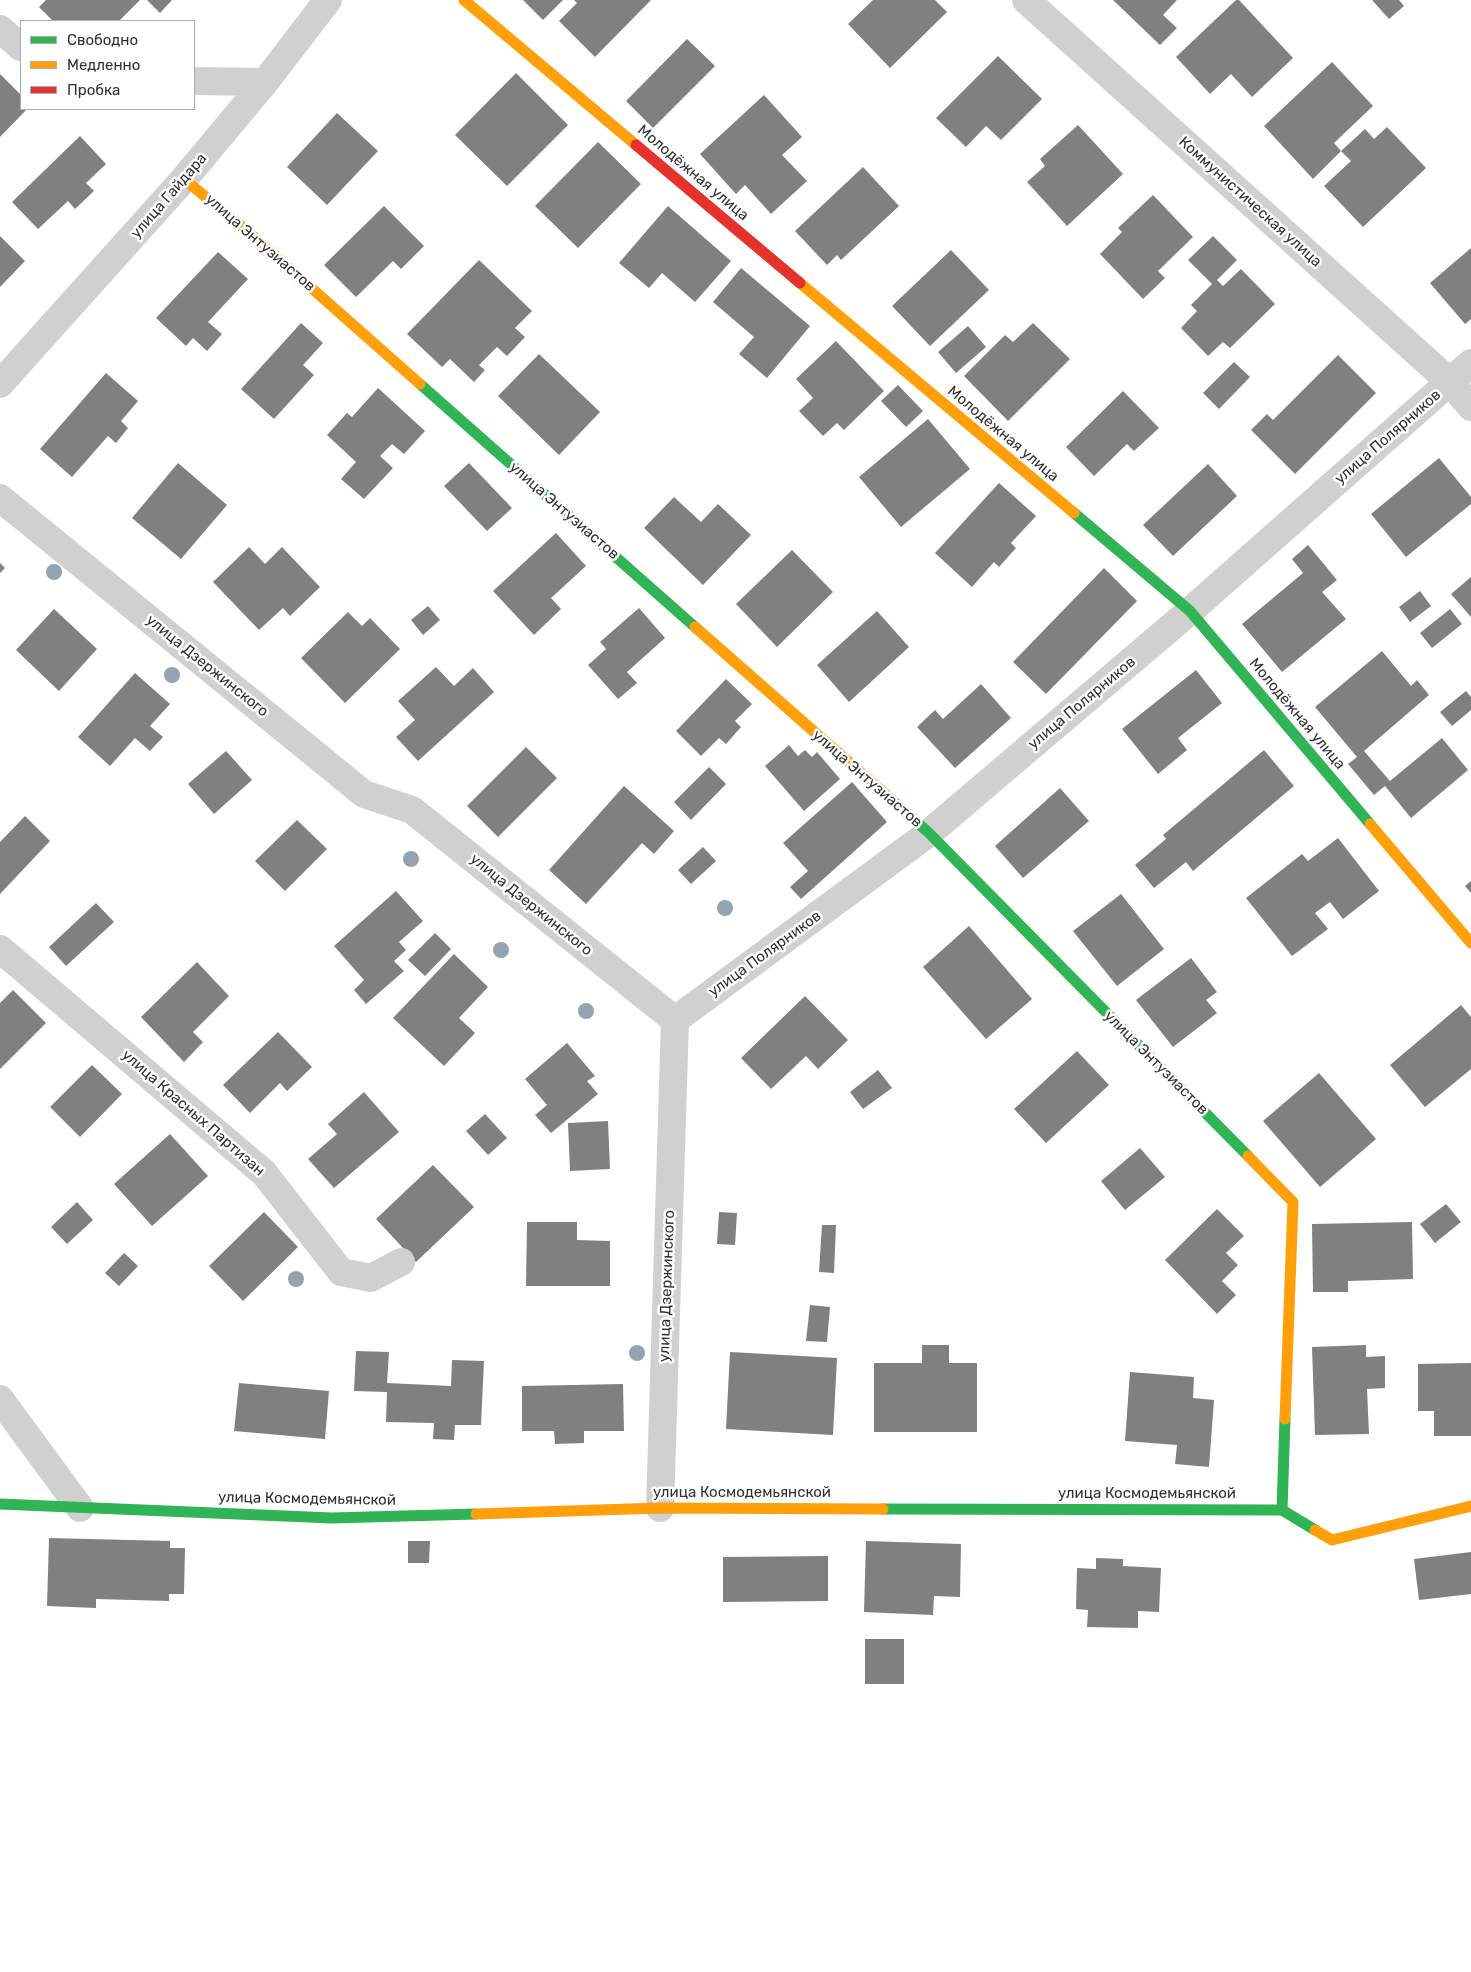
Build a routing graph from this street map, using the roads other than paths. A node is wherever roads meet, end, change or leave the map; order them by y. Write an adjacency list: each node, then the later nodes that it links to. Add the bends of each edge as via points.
1 (328, 0): 7 (street, улица Гайдара)
2 (464, 0): 14 (street, Молодёжная улица)
3 (1026, 0): 10 (street, Коммунистическая улица)
4 (0, 28): 5 (street)
5 (20, 45)
6 (195, 81): 7 (street)
7 (265, 82): 8 (street, улица Гайдара)
8 (184, 179): 11 (street, улица Гайдара); 15 (street, улица Энтузиастов, via 247,231)
9 (1471, 363): 10 (street, улица Полярников)
10 (1450, 382): 12 (street, Коммунистическая улица); 14 (street, улица Полярников)
11 (0, 384)
12 (1471, 407)
13 (0, 498): 18 (street, улица Дзержинского, via 364,794 412,810)
14 (1190, 611): 15 (street, улица Полярников); 16 (street, Молодёжная улица)
15 (928, 834): 18 (street, улица Полярников); 25 (street, улица Энтузиастов, via 1293,1202)
16 (1471, 943)
17 (0, 949): 19 (street, улица Красных Партизан, via 264,1173 341,1272 371,1278)
18 (675, 1020): 24 (street, улица Дзержинского)
19 (401, 1262)
20 (0, 1399): 23 (street)
21 (0, 1504): 23 (street, улица Космодемьянской)
22 (1471, 1506): 25 (street, via 1332,1540)
23 (80, 1508): 24 (street, улица Космодемьянской, via 332,1518)
24 (660, 1508): 25 (street, улица Космодемьянской)
25 (1282, 1510)

